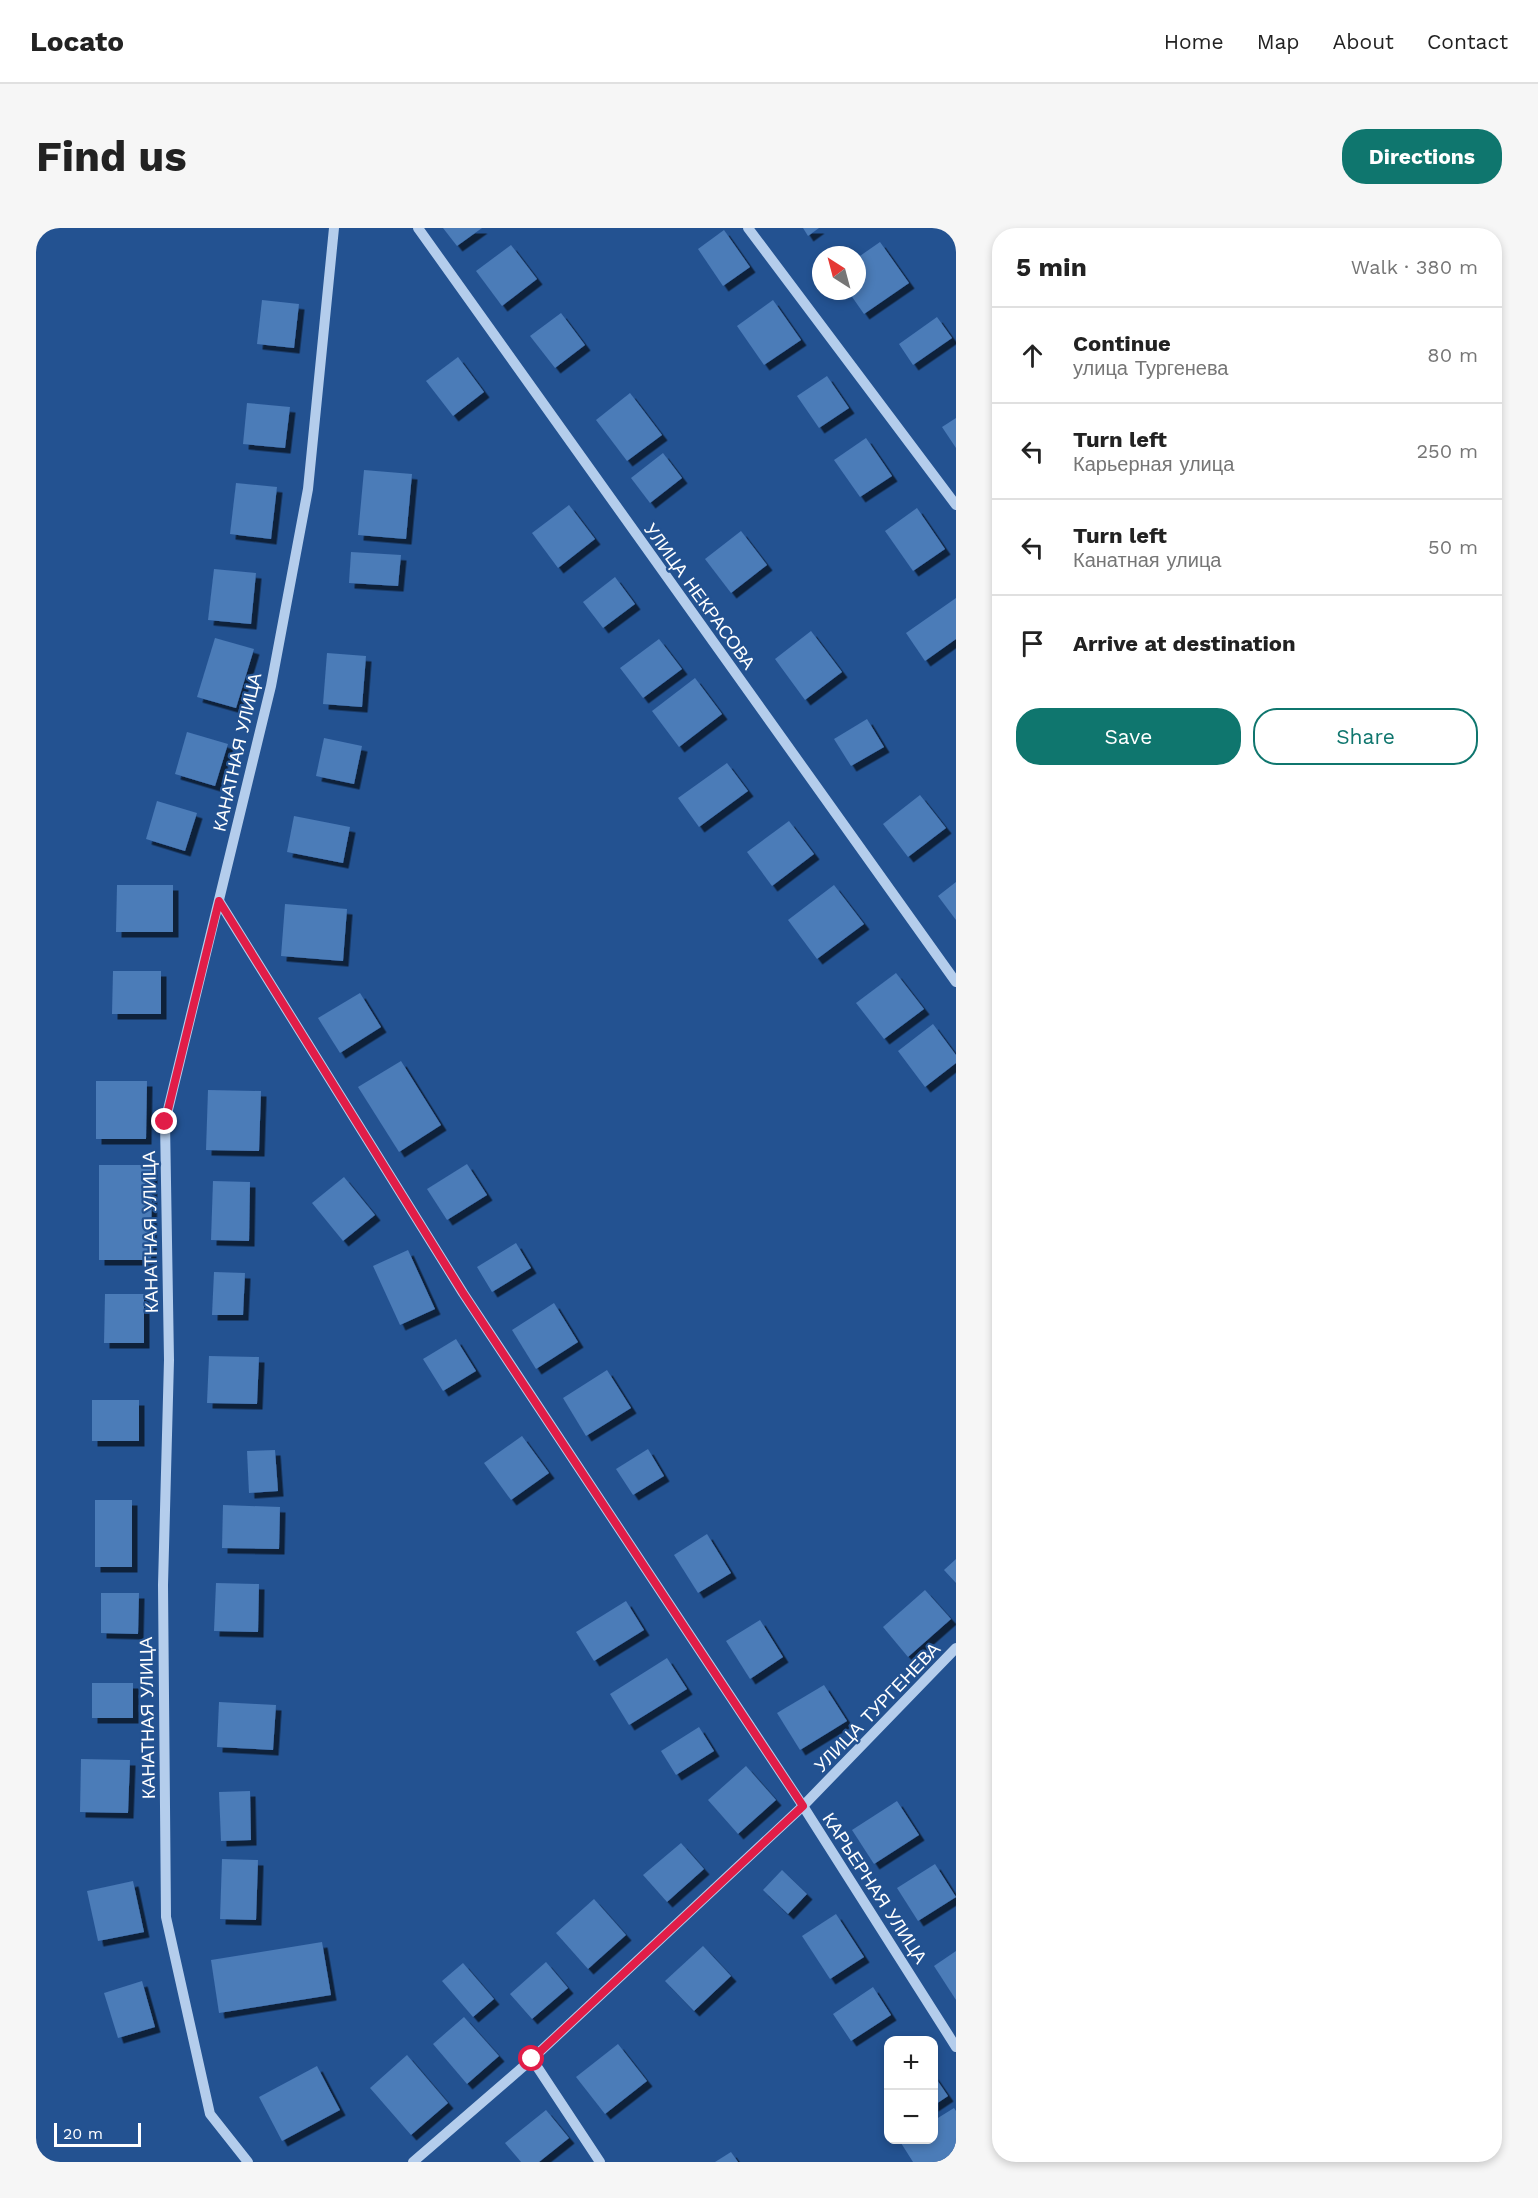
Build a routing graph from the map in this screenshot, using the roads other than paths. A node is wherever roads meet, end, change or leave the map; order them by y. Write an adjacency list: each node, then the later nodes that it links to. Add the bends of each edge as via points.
1 (334, 228): 5 (street, КАНАТНАЯ УЛИЦА, via 309,489 271,686)
2 (418, 228): 6 (street, УЛИЦА НЕКРАСОВА)
3 (748, 228): 4 (street)
4 (956, 505)
5 (219, 901): 8 (street, КАРЬЕРНАЯ УЛИЦА, via 463,1293); 11 (street, КАНАТНАЯ УЛИЦА, via 165,1122 169,1360 163,1585 166,1917 210,2114)
6 (956, 982)
7 (956, 1648): 8 (street, УЛИЦА ТУРГЕНЕВА)
8 (803, 1806): 9 (street, КАРЬЕРНАЯ УЛИЦА); 10 (street, УЛИЦА ТУРГЕНЕВА)
9 (956, 2047)
10 (532, 2059): 12 (street, УЛИЦА ТУРГЕНЕВА); 13 (street)
11 (248, 2162)
12 (413, 2162)
13 (600, 2162)

